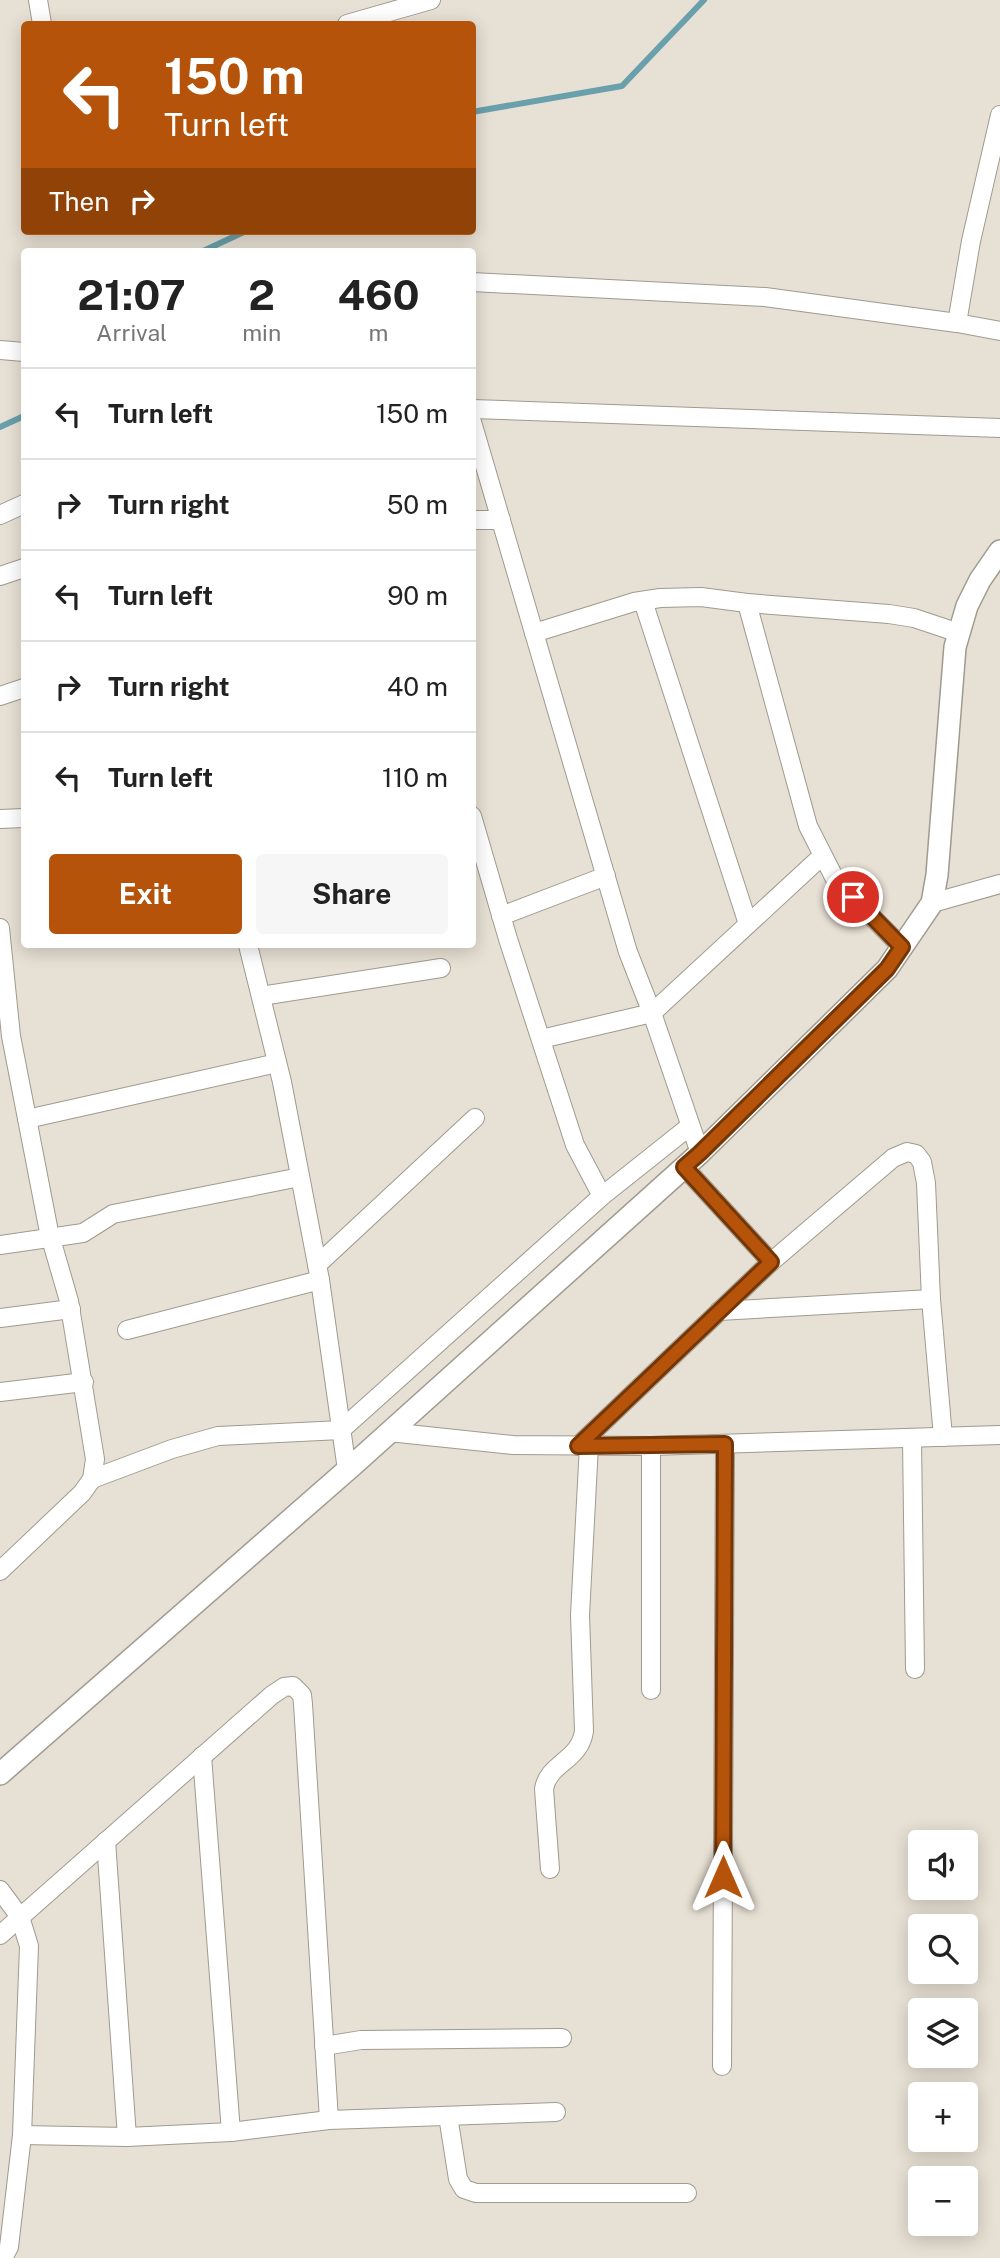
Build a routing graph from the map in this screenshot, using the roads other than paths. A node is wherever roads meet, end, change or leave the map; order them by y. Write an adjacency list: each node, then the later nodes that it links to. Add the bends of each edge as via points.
1 (38, 0): 3 (street)
2 (431, 0): 4 (street)
3 (42, 21)
4 (358, 21)
5 (1000, 116): 7 (street)
6 (476, 282): 7 (street, via 765,297)
7 (957, 323): 8 (street)
8 (1000, 331)
9 (0, 350): 10 (street)
10 (21, 352)
11 (476, 409): 12 (street)
12 (1000, 428)
13 (476, 436): 17 (street)
14 (21, 506): 15 (street)
15 (0, 516)
16 (476, 520): 17 (street)
17 (501, 520): 23 (street)
18 (999, 555): 24 (street, via 967,606)
19 (21, 569): 20 (street)
20 (0, 576)
21 (643, 601): 22 (street, via 701,597); 23 (street); 35 (street)
22 (747, 603): 24 (street, via 888,614); 30 (street, via 808,826)
23 (534, 632): 31 (street)
24 (959, 633): 33 (street)
25 (21, 689): 26 (street)
26 (0, 696)
27 (21, 818): 28 (street)
28 (0, 819)
29 (476, 830): 34 (street)
30 (822, 856): 35 (street); 37 (street, via 836,881)
31 (606, 876): 34 (street); 41 (street)
32 (1000, 884): 33 (street)
33 (932, 903): 37 (street)
34 (501, 916): 42 (street)
35 (748, 924): 41 (street)
36 (0, 928): 45 (street, via 11,1036)
37 (902, 947): 47 (street, via 887,969)
38 (249, 948): 40 (street)
39 (441, 968): 40 (street)
40 (261, 996): 43 (street)
41 (652, 1013): 42 (street); 46 (street)
42 (541, 1039): 49 (street, via 575,1145)
43 (277, 1063): 45 (street); 48 (street)
44 (475, 1118): 53 (street)
45 (27, 1119): 50 (street)
46 (690, 1126): 47 (street); 49 (street)
47 (692, 1160): 52 (street); 62 (street)
48 (300, 1177): 50 (street, via 113,1214 83,1233); 53 (street)
49 (602, 1196): 61 (street)
50 (51, 1239): 51 (street); 55 (street)
51 (0, 1245)
52 (771, 1262): 54 (street, via 893,1158 907,1152 916,1154 926,1183); 56 (street)
53 (319, 1273): 58 (street); 61 (street)
54 (931, 1299): 56 (street); 64 (street)
55 (71, 1309): 57 (street); 59 (street)
56 (719, 1311): 67 (street)
57 (0, 1318)
58 (127, 1330)
59 (84, 1382): 60 (street); 70 (street, via 95,1459)
60 (0, 1392)
61 (341, 1430): 69 (street); 70 (street, via 218,1436)
62 (389, 1432): 67 (street, via 513,1445); 69 (street)
63 (1000, 1436): 64 (street)
64 (943, 1437): 65 (street)
65 (912, 1438): 66 (street); 72 (street)
66 (725, 1444): 68 (street); 83 (street)
67 (584, 1446): 68 (street); 77 (street, via 580,1615 584,1731 577,1752 545,1780)
68 (651, 1446): 73 (street)
69 (346, 1470): 75 (street)
70 (92, 1479): 71 (street)
71 (0, 1571)
72 (915, 1669)
73 (650, 1690)
74 (202, 1756): 76 (street); 82 (street, via 272,1695 284,1687 298,1689 303,1704); 87 (street)
75 (0, 1774)
76 (106, 1841): 79 (street); 89 (street)
77 (550, 1869)
78 (0, 1891): 79 (street)
79 (20, 1917): 80 (street); 88 (street, via 29,1945)
80 (0, 1935)
81 (562, 2038): 82 (street, via 361,2040)
82 (324, 2046): 86 (street)
83 (722, 2066)
84 (556, 2112): 85 (street)
85 (448, 2116): 86 (street); 90 (street, via 458,2179 464,2189 476,2193)
86 (329, 2120): 87 (street)
87 (231, 2132): 89 (street)
88 (22, 2135): 89 (street); 91 (street, via 9,2247)
89 (127, 2137)
90 (687, 2193)
91 (0, 2257)

